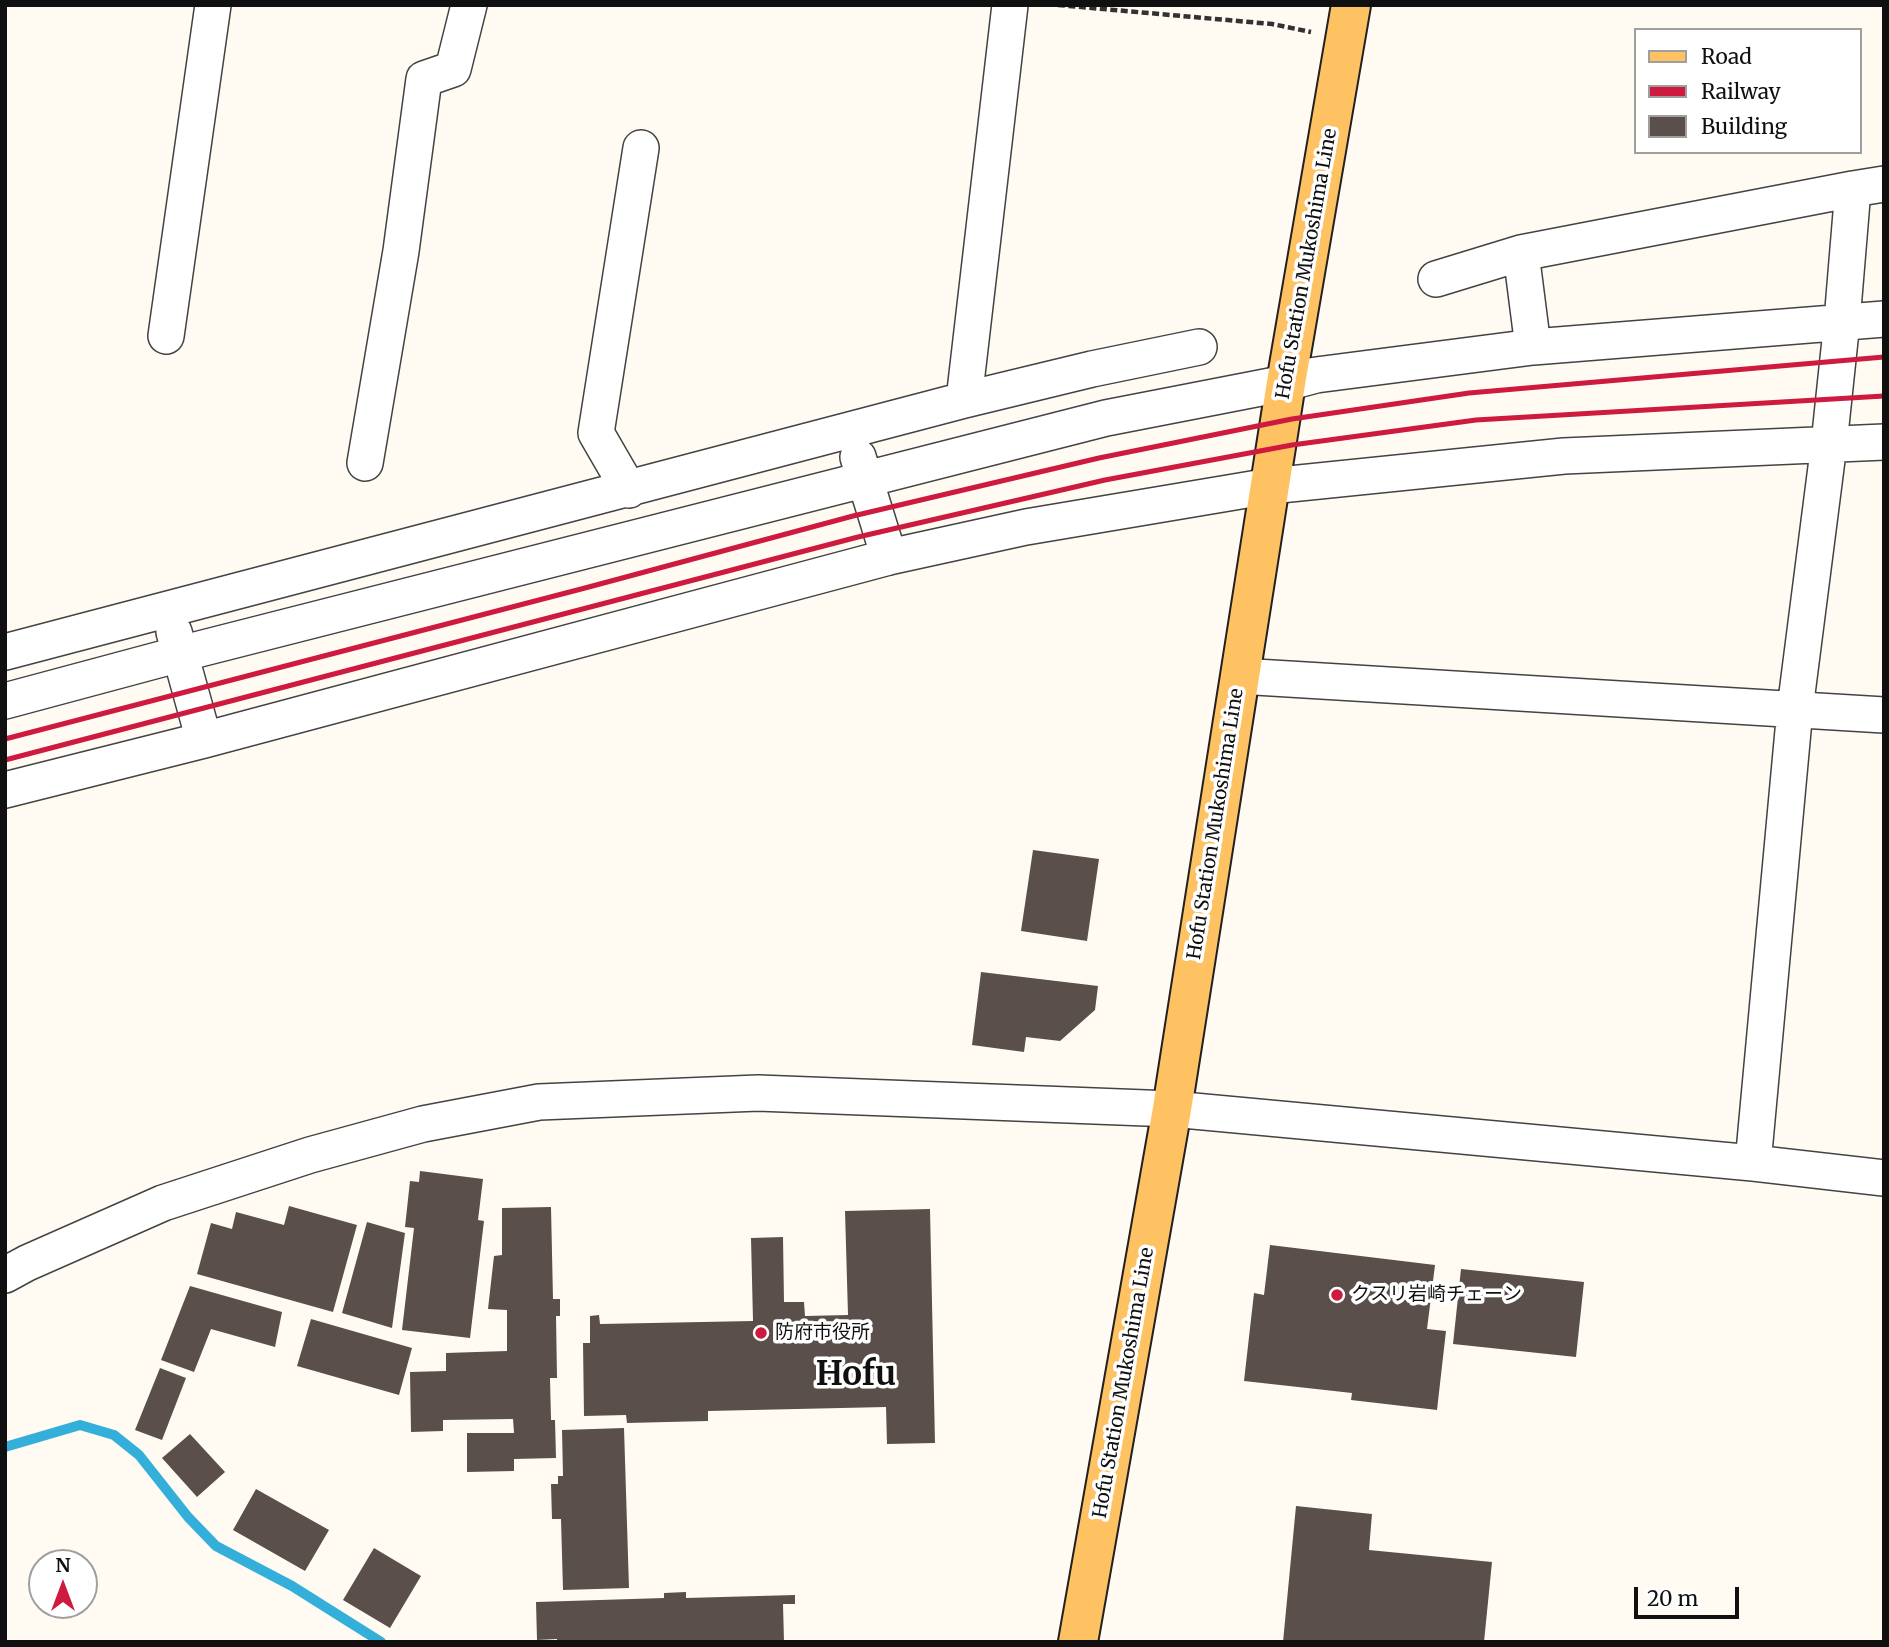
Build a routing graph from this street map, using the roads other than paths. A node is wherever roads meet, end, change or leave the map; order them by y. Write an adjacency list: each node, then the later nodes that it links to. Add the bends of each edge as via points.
1 (213, 5): 11 (street)
2 (469, 5): 21 (street, via 453,69 424,79)
3 (1010, 5): 16 (street)
4 (1348, 22): 15 (main road, Hofu Station Mukoshima Line)
5 (641, 148): 24 (street, via 596,433)
6 (1868, 187): 7 (street); 10 (street)
7 (1521, 253): 8 (street); 13 (street)
8 (1436, 279)
9 (1884, 319): 10 (street)
10 (1842, 321): 13 (street); 20 (street)
11 (166, 336)
12 (1199, 347): 14 (street)
13 (1532, 347): 15 (street, via 1316,375)
14 (1093, 369): 16 (street); 17 (street)
15 (1286, 383): 17 (street); 23 (main road, Hofu Station Mukoshima Line)
16 (964, 400): 18 (street)
17 (1106, 418): 22 (street)
18 (850, 431): 22 (street); 24 (street)
19 (1884, 442): 20 (street)
20 (1829, 444): 23 (street, via 1564,456); 31 (street)
21 (365, 463)
22 (865, 479): 25 (street); 28 (street)
23 (1270, 486): 25 (street, via 1026,527); 29 (main road, Hofu Station Mukoshima Line)
24 (629, 490): 26 (street)
25 (888, 557): 33 (street)
26 (168, 610): 27 (street); 28 (street)
27 (5, 652)
28 (180, 654): 30 (street); 33 (street)
29 (1239, 676): 31 (street); 35 (main road, Hofu Station Mukoshima Line)
30 (5, 701)
31 (1795, 709): 32 (street); 36 (street)
32 (1884, 715)
33 (204, 740): 34 (street)
34 (5, 789)
35 (1172, 1109): 36 (street); 38 (street, via 758,1093 540,1102 423,1124 310,1155 163,1203); 39 (main road, Hofu Station Mukoshima Line)
36 (1753, 1163): 37 (street)
37 (1884, 1178)
38 (5, 1275)
39 (1078, 1642)

